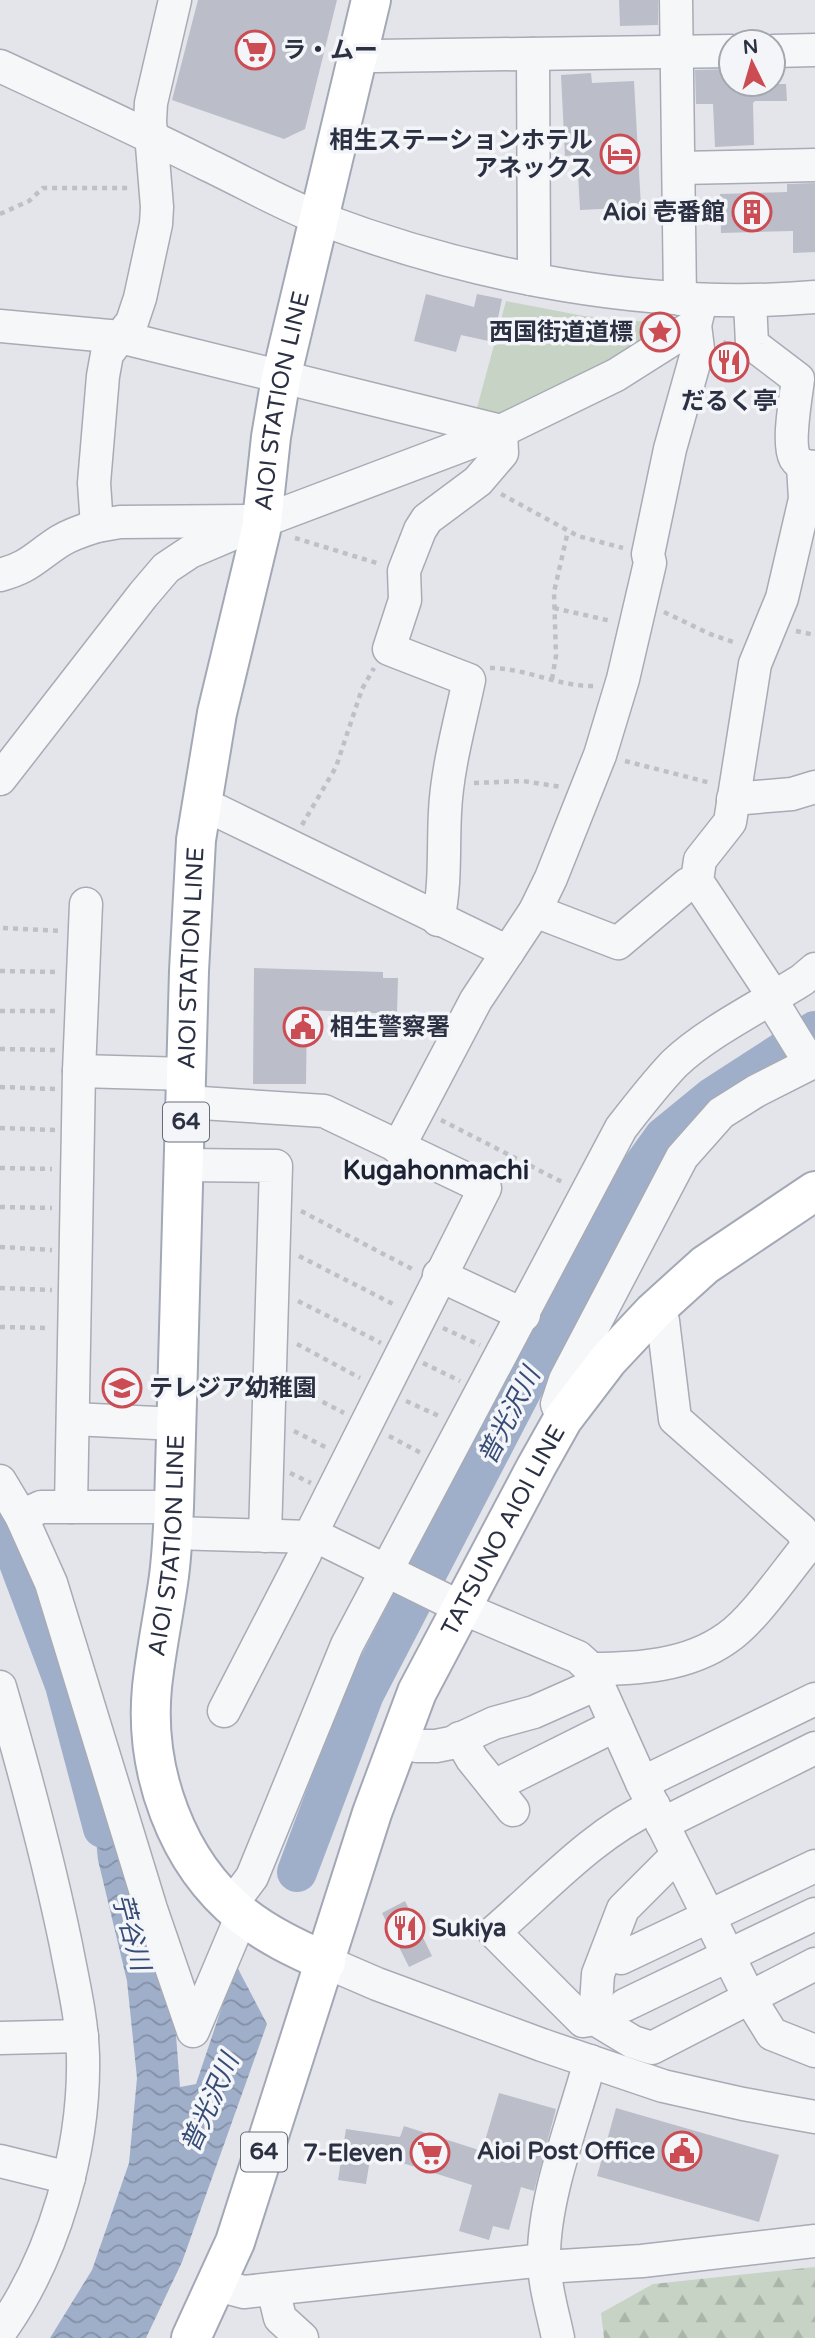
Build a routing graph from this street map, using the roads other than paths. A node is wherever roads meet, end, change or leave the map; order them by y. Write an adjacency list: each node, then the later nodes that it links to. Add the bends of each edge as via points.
1 (175, 0): 11 (street, via 151,103)
2 (371, 0): 8 (main road, AIOI STATION LINE / 64)
3 (676, 0): 5 (street)
4 (815, 50): 7 (street)
5 (677, 51): 6 (street); 9 (street); 13 (street)
6 (717, 51)
7 (787, 51)
8 (359, 53): 9 (street); 14 (main road, AIOI STATION LINE / 64)
9 (533, 54): 15 (street)
10 (0, 66): 11 (street)
11 (152, 137): 14 (street); 20 (street, via 156,224 140,298)
12 (815, 165): 13 (street)
13 (680, 168): 18 (street)
14 (318, 218): 15 (street, via 420,251); 21 (main road, AIOI STATION LINE / 64)
15 (531, 279): 18 (street)
16 (815, 297): 17 (street)
17 (750, 301): 18 (street); 23 (street, via 752,344 797,379 792,447 796,459)
18 (692, 308): 22 (street, via 679,338 616,375); 32 (street, via 698,349 670,449 623,679 600,755)
19 (0, 326): 20 (street)
20 (120, 337): 21 (street); 25 (street, via 107,354 103,376 94,483)
21 (281, 378): 22 (street); 24 (main road, AIOI STATION LINE / 64)
22 (501, 431): 24 (street); 34 (street, via 502,453 478,481 420,530 404,571 405,600 389,649 469,680 445,811)
23 (809, 466): 29 (street, via 782,598 755,664)
24 (262, 525): 25 (street, via 120,522); 27 (street, via 190,552 166,568); 30 (main road, AIOI STATION LINE / 64, via 217,713)
25 (97, 526): 26 (street, via 60,541 20,569)
26 (0, 575)
27 (0, 779)
28 (815, 787): 29 (street, via 792,794)
29 (733, 794): 31 (street, via 730,822 700,860)
30 (201, 808): 34 (street, via 218,811); 40 (main road, AIOI STATION LINE / 64, via 192,894)
31 (697, 881): 32 (street, via 618,943); 37 (street)
32 (535, 911): 35 (street)
33 (85, 918): 39 (street)
34 (438, 920): 35 (street)
35 (508, 952): 41 (street, via 476,1000)
36 (815, 969): 37 (street)
37 (776, 1005): 38 (street); 46 (street, via 705,1041 676,1063 621,1128)
38 (810, 1060): 48 (street, via 721,1113 682,1157 565,1380 557,1404)
39 (80, 1070): 40 (street); 47 (street)
40 (187, 1088): 41 (street, via 324,1111); 42 (main road, AIOI STATION LINE / 64)
41 (398, 1148): 44 (street, via 485,1188)
42 (185, 1165): 49 (main road, AIOI STATION LINE / 64); 54 (street, via 276,1166)
43 (815, 1191): 45 (main road, TATSUNO AIOI LINE, via 705,1265)
44 (438, 1279): 46 (street); 55 (street)
45 (653, 1312): 48 (main road, TATSUNO AIOI LINE, via 608,1360); 56 (street, via 663,1321 675,1419 801,1530)
46 (524, 1315): 57 (street)
47 (73, 1419): 49 (street); 51 (street)
48 (563, 1419): 58 (main road, TATSUNO AIOI LINE)
49 (177, 1424): 53 (main road, AIOI STATION LINE / 64)
50 (0, 1481): 52 (street)
51 (71, 1507): 52 (street, via 41,1507); 53 (street)
52 (21, 1516): 73 (street, via 70,1637 151,1909 194,2031)
53 (174, 1520): 54 (street); 73 (main road, AIOI STATION LINE / 64, via 152,1688 152,1732 169,1815 191,1856)
54 (265, 1536): 55 (street)
55 (311, 1537): 57 (street); 62 (street)
56 (812, 1547): 59 (street, via 747,1620 708,1650)
57 (389, 1571): 58 (street); 73 (street, via 328,1687)
58 (455, 1604): 59 (street, via 578,1657); 65 (main road, TATSUNO AIOI LINE)
59 (594, 1676): 63 (street); 64 (street, via 534,1712)
60 (0, 1687): 83 (street, via 54,1884)
61 (806, 1703): 66 (street); 69 (street)
62 (224, 1711)
63 (616, 1725): 68 (street); 69 (street)
64 (460, 1738): 65 (street, via 436,1746); 68 (street)
65 (399, 1741): 78 (main road, TATSUNO AIOI LINE)
66 (815, 1742)
67 (815, 1748): 69 (street)
68 (494, 1786): 70 (street)
69 (653, 1804): 71 (street); 82 (street, via 592,1846 494,1931 583,2021)
70 (513, 1810)
71 (679, 1858): 75 (street); 82 (street, via 623,1909 598,1974)
72 (815, 1866): 75 (street)
73 (236, 1910): 78 (main road, AIOI STATION LINE / 64)
74 (815, 1914): 76 (street)
75 (709, 1918): 76 (street); 77 (street)
76 (728, 1956): 80 (street); 81 (street)
77 (621, 1958)
78 (326, 1962): 86 (street); 92 (main road, 64)
79 (815, 1964): 80 (street)
80 (749, 1997): 82 (street, via 652,2048 633,2042); 85 (street, via 772,2035)
81 (625, 2005)
82 (595, 2018)
83 (82, 2036): 84 (street); 89 (street, via 81,2108)
84 (0, 2038)
85 (815, 2051)
86 (590, 2061): 87 (street, via 663,2086); 91 (street, via 547,2222)
87 (815, 2117)
88 (0, 2161): 89 (street)
89 (69, 2178): 94 (street, via 31,2283)
90 (815, 2241): 91 (street, via 642,2261)
91 (552, 2263): 93 (street); 97 (street)
92 (217, 2285): 93 (street, via 243,2292); 95 (main road, 64)
93 (273, 2289): 96 (street, via 280,2318)
94 (0, 2332)
95 (191, 2338)
96 (302, 2338)
97 (558, 2338)

